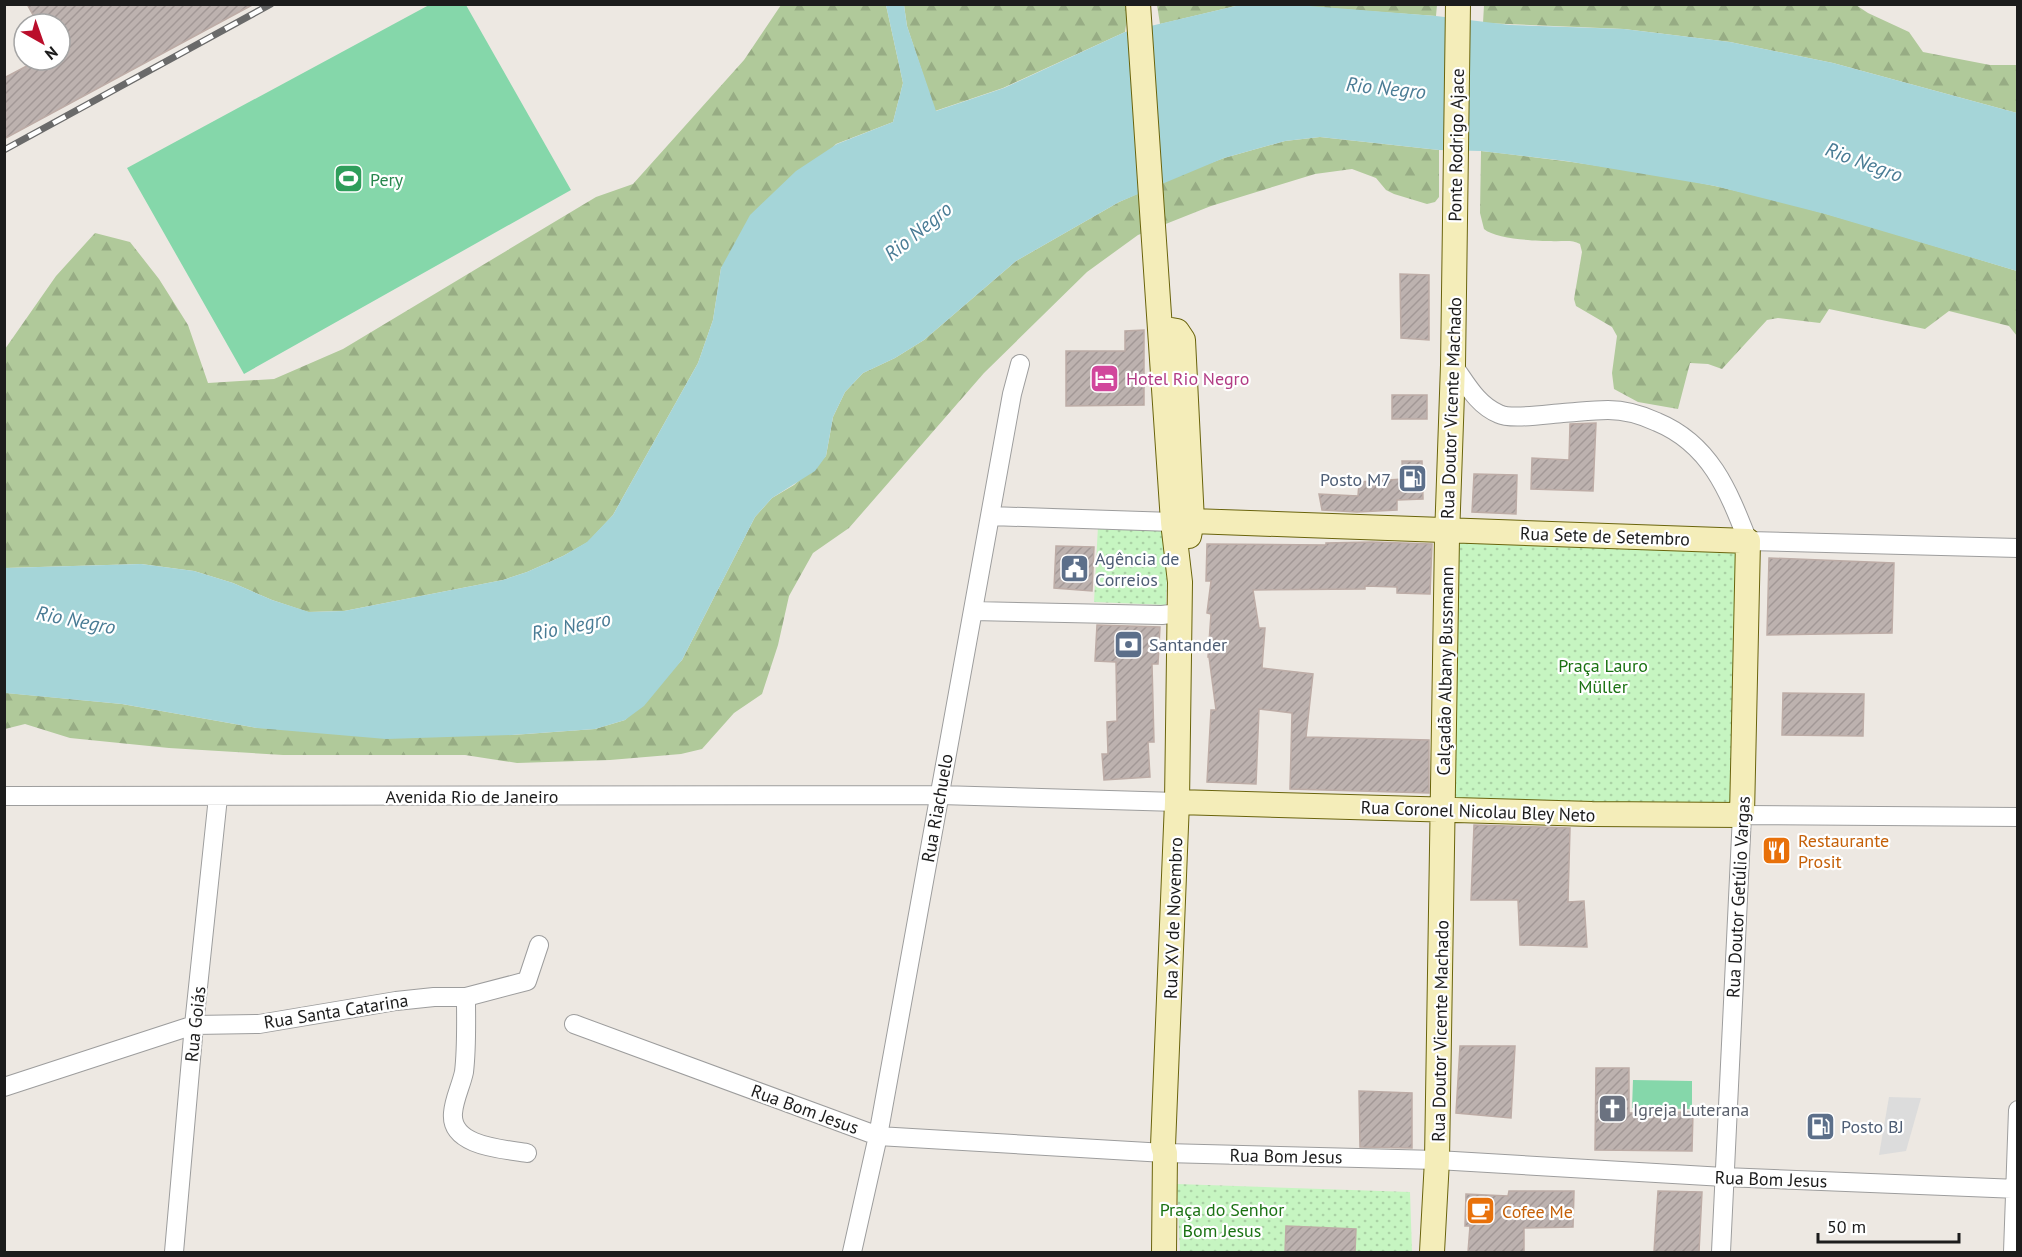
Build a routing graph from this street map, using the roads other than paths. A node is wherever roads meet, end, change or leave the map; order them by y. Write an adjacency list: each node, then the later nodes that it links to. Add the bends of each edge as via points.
1 (1138, 4): 7 (main road, Rua XV de Novembro, via 1160,328 1177,331 1183,340)
2 (1458, 4): 3 (main road, Ponte Rodrigo Ajace)
3 (1454, 285): 5 (main road, Rua Doutor Vicente Machado)
4 (1020, 364): 6 (street, Rua Riachuelo)
5 (1453, 365): 8 (main road, Rua Doutor Vicente Machado); 9 (street, via 1478,401 1500,415 1610,410 1641,415 1675,429 1697,446 1715,471 1734,504)
6 (990, 516): 7 (street, Rua Sete de Setembro); 11 (street, Rua Riachuelo)
7 (1183, 522): 8 (main road, Rua Sete de Setembro); 12 (main road, Rua XV de Novembro)
8 (1447, 531): 9 (main road, Rua Sete de Setembro); 17 (main road, Calçadão Albany Bussmann)
9 (1748, 541): 10 (street, Rua Sete de Setembro); 18 (main road, Rua Doutor Getúlio Vargas)
10 (2018, 548)
11 (973, 611): 12 (street); 13 (street, Rua Riachuelo)
12 (1179, 613): 16 (main road, Rua XV de Novembro)
13 (939, 795): 15 (street, Avenida Rio de Janeiro); 16 (street, Rua Coronel Nicolau Bley Neto); 26 (street, Rua Riachuelo)
14 (4, 796): 15 (street, Avenida Rio de Janeiro)
15 (218, 797): 23 (street, Rua Goiás)
16 (1178, 802): 17 (main road, Rua Coronel Nicolau Bley Neto); 28 (main road, Rua XV de Novembro)
17 (1444, 810): 18 (main road, Rua Coronel Nicolau Bley Neto); 29 (main road, Rua Doutor Vicente Machado)
18 (1742, 815): 19 (street, Rua Coronel Nicolau Bley Neto); 30 (street, Rua Doutor Getúlio Vargas)
19 (2018, 817)
20 (539, 945): 21 (street, Rua Santa Catarina, via 527,981)
21 (466, 997): 23 (street, Rua Santa Catarina, via 396,1001 259,1024); 27 (street, via 463,1074 452,1116 458,1131 471,1142)
22 (574, 1024): 26 (street, Rua Bom Jesus)
23 (194, 1025): 24 (street, Rua Santa Catarina); 32 (street, Rua Goiás)
24 (4, 1087)
25 (2018, 1110): 31 (street)
26 (878, 1136): 28 (street, Rua Bom Jesus); 33 (street, Rua Riachuelo)
27 (527, 1153)
28 (1165, 1153): 29 (street, Rua Bom Jesus); 34 (main road, Rua XV de Novembro)
29 (1437, 1160): 30 (street, Rua Bom Jesus); 35 (main road, Rua Doutor Vicente Machado)
30 (1724, 1177): 31 (street, Rua Bom Jesus); 36 (street, Rua Doutor Getúlio Vargas)
31 (2016, 1189): 37 (street)
32 (174, 1252)
33 (852, 1252)
34 (1164, 1252)
35 (1432, 1252)
36 (1721, 1252)
37 (2013, 1252)

